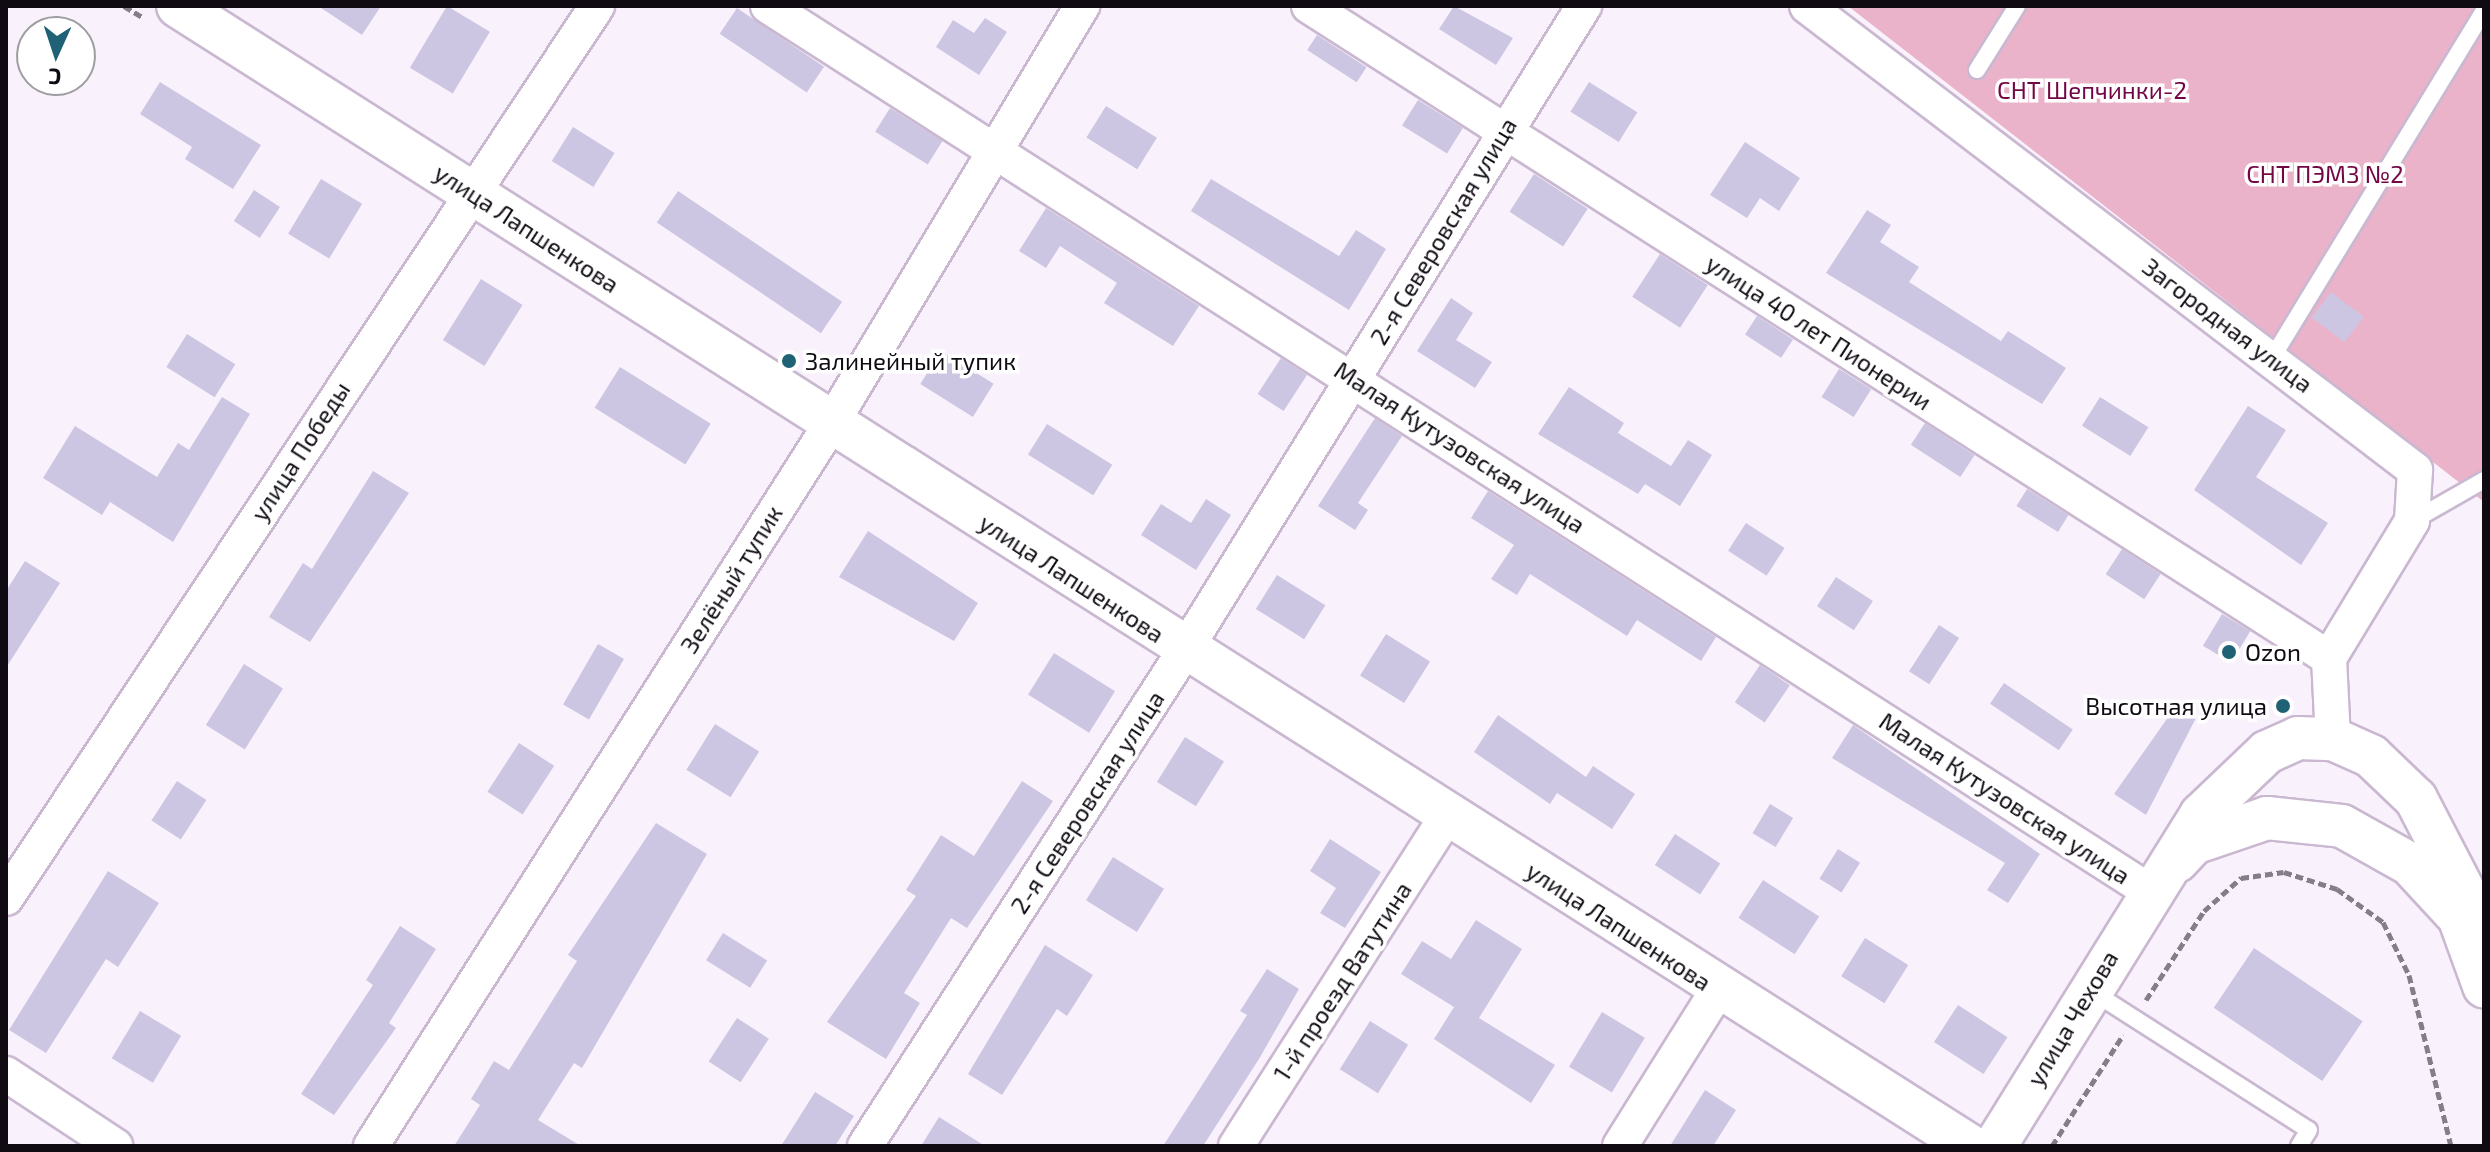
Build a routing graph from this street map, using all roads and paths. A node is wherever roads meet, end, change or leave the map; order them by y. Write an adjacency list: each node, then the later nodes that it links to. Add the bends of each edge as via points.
1 (178, 6): 13 (street, улица Лапшенкова)
2 (597, 6): 13 (street, улица Победы)
3 (768, 6): 12 (street, Малая Кутузовская улица)
4 (1082, 6): 12 (street, Зелёный тупик)
5 (1309, 6): 11 (street, улица 40 лет Пионерии)
6 (1584, 6): 11 (street, 2-я Северовская улица)
7 (1807, 6): 14 (street, Загородная улица)
8 (2017, 6): 10 (lane)
9 (2484, 11): 14 (lane)
10 (1977, 70)
11 (1504, 130): 15 (street, 2-я Северовская улица); 20 (street, улица 40 лет Пионерии)
12 (997, 152): 15 (street, Малая Кутузовская улица); 16 (street, Зелёный тупик)
13 (470, 192): 16 (street, улица Лапшенкова); 24 (street, улица Победы)
14 (2272, 358): 18 (street, Загородная улица, via 2415,470)
15 (1353, 378): 19 (street, 2-я Северовская улица); 23 (street, Малая Кутузовская улица)
16 (831, 424): 19 (street, улица Лапшенкова); 33 (street, Зелёный тупик)
17 (2484, 480): 18 (lane)
18 (2412, 521): 20 (street, Загородная улица)
19 (1185, 650): 22 (street, улица Лапшенкова); 34 (street, 2-я Северовская улица)
20 (2329, 658): 21 (street)
21 (2333, 739): 23 (street, улица Чехова, via 2298,738 2235,778); 25 (street, улица Чехова, via 2371,756 2416,799)
22 (1447, 816): 29 (street, улица Лапшенкова); 35 (street, 1-й проезд Ватутина)
23 (2149, 891): 25 (street, улица Чехова, via 2194,843 2267,818 2342,826 2410,864); 28 (street, улица Чехова)
24 (6, 898)
25 (2471, 922): 26 (street); 27 (street)
26 (2484, 948)
27 (2484, 986)
28 (2088, 989): 30 (lane); 38 (street, улица Чехова)
29 (1718, 990): 36 (street); 37 (street, улица Лапшенкова)
30 (2134, 1019): 39 (path); 40 (lane, via 2309,1130); 41 (path, via 2204,911 2241,878 2284,872 2337,889 2383,922 2409,975)
31 (6, 1074): 32 (street)
32 (115, 1146)
33 (371, 1146)
34 (865, 1146)
35 (1236, 1146)
36 (1620, 1146)
37 (1970, 1146)
38 (1995, 1146)
39 (2052, 1146)
40 (2299, 1146)
41 (2451, 1146)

